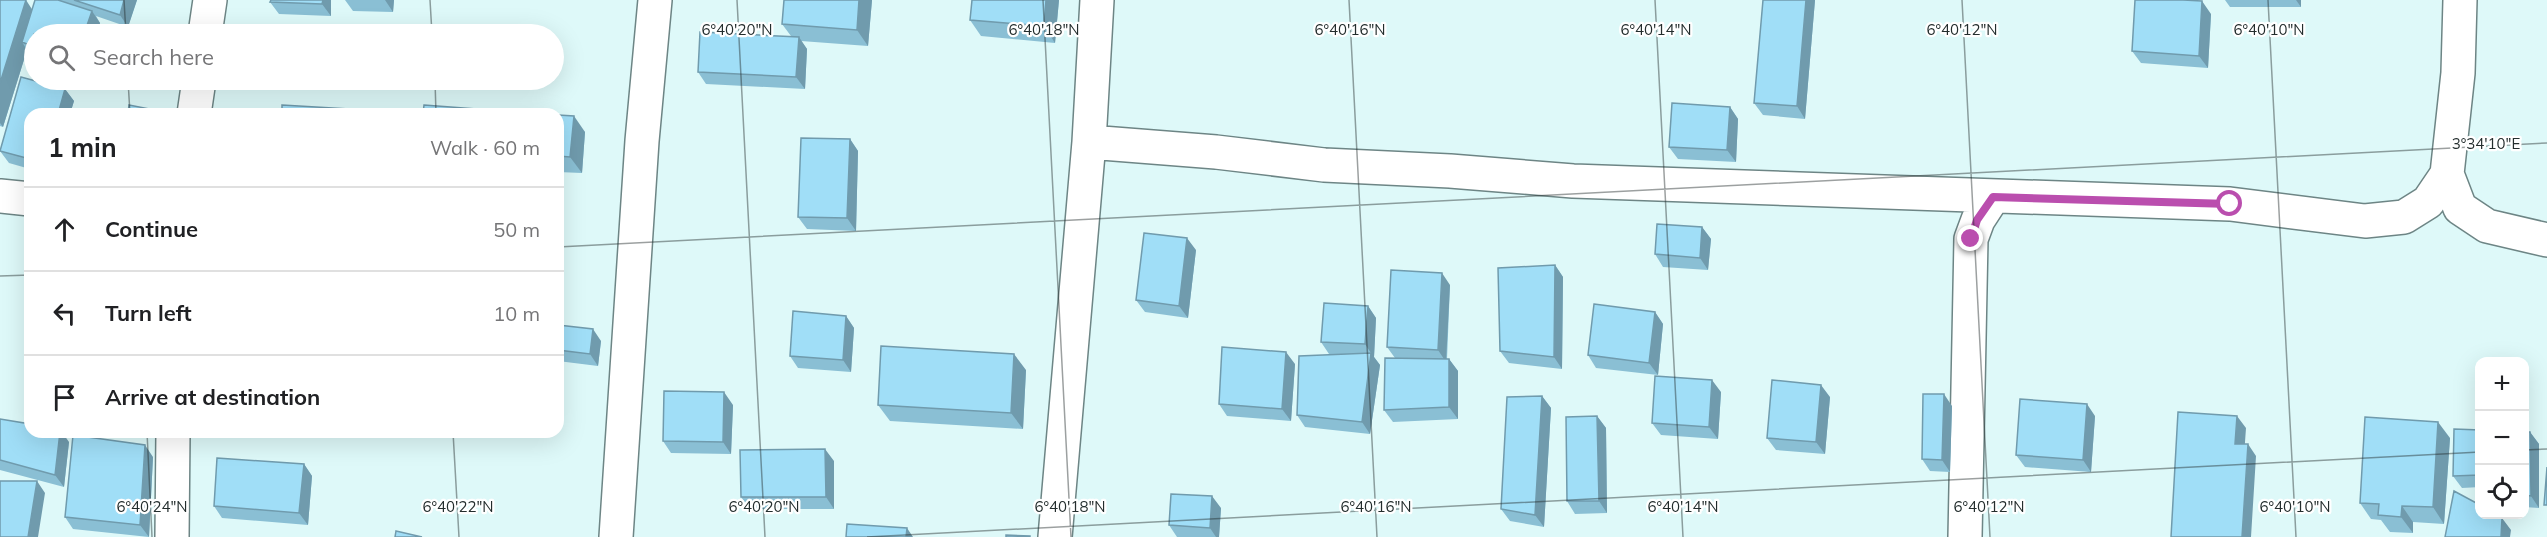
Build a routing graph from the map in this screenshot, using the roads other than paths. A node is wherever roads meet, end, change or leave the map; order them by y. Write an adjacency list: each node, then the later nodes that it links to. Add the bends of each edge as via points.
1 (210, 0): 5 (street)
2 (655, 0): 17 (street)
3 (1098, 0): 8 (street)
4 (2460, 0): 9 (street, via 2458,73)
5 (206, 24)
6 (198, 90): 7 (street)
7 (195, 108)
8 (1089, 142): 11 (street, via 1324,165 1573,181); 15 (street)
9 (2447, 174): 11 (street, via 2428,202 2404,217 2364,222 2230,204); 13 (street, via 2460,208 2487,226)
10 (0, 196): 12 (street)
11 (1993, 197): 18 (street, via 1977,220 1971,239)
12 (24, 198)
13 (2547, 240)
14 (173, 438): 16 (street)
15 (1056, 536)
16 (172, 537)
17 (616, 537)
18 (1965, 537)

